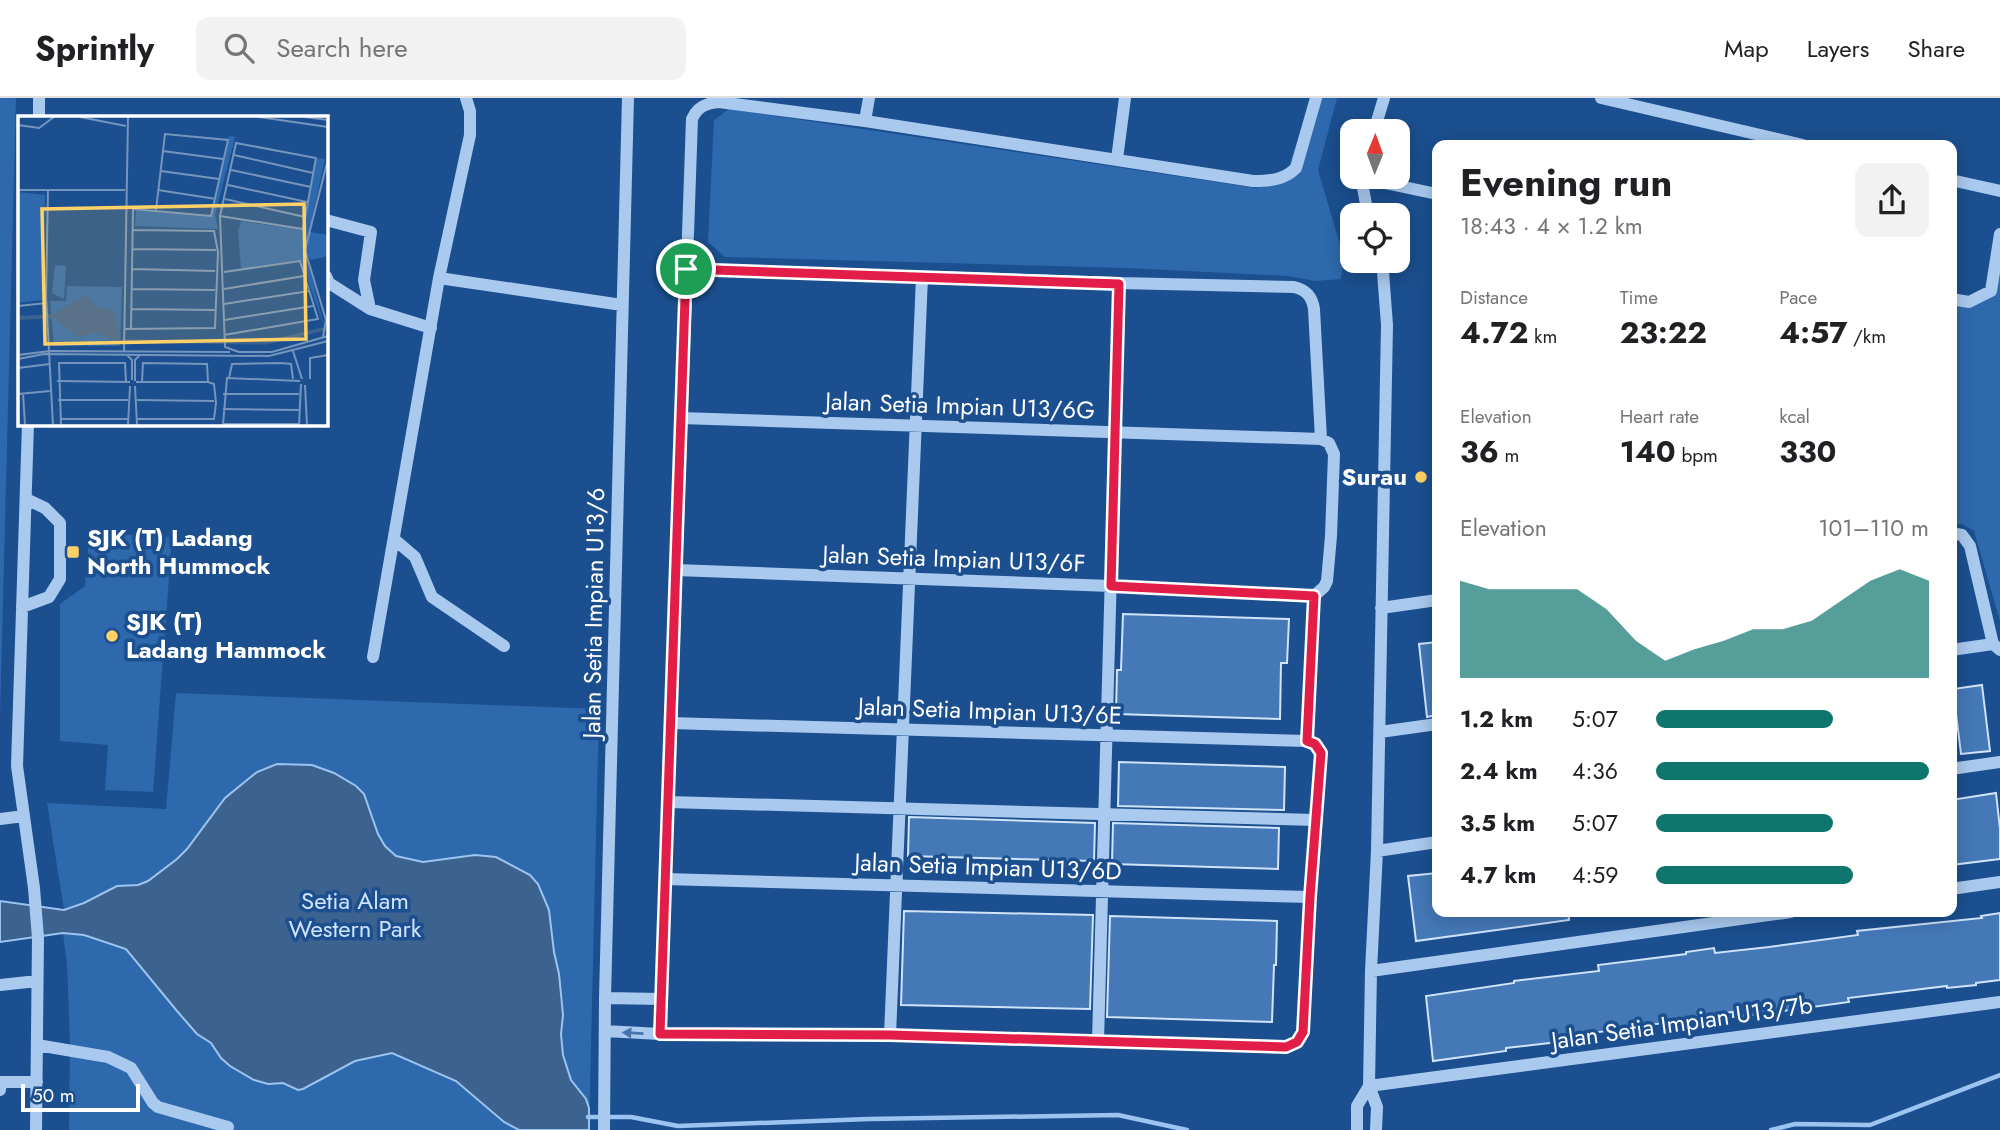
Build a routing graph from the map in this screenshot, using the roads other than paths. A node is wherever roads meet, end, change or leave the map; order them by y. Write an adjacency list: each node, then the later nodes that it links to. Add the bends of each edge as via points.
1 (39, 98): 9 (street)
2 (466, 98): 24 (street, via 470,135)
3 (628, 98): 27 (street, Jalan Setia Impian U13/6)
4 (869, 98): 11 (street)
5 (1125, 98): 13 (street)
6 (1316, 98): 13 (street, via 1296,168 1288,176 1253,181)
7 (1384, 98): 10 (street)
8 (1601, 98): 12 (street)
9 (39, 116)
10 (1378, 119)
11 (865, 121): 13 (street); 20 (street, via 719,102 702,106 692,119)
12 (1782, 140)
13 (1118, 159)
14 (1957, 181): 16 (street)
15 (1410, 188): 17 (street)
16 (2000, 191)
17 (1432, 193)
18 (327, 220): 28 (street, via 371,232 364,280)
19 (2000, 234): 26 (street, via 1991,291 1969,302)
20 (686, 269): 22 (street); 30 (street)
21 (1383, 273): 44 (street, via 1387,325)
22 (922, 277): 25 (street); 32 (street)
23 (327, 278): 28 (street)
24 (439, 278): 27 (street); 29 (street)
25 (1119, 284): 33 (street); 34 (street, via 1294,286 1308,293)
26 (1957, 300)
27 (622, 305): 75 (street, Jalan Setia Impian U13/6)
28 (370, 309): 29 (street)
29 (431, 328): 37 (street)
30 (681, 418): 32 (street, Jalan Setia Impian U13/6G); 38 (street)
31 (28, 425): 35 (street)
32 (916, 426): 33 (street, Jalan Setia Impian U13/6G); 39 (street)
33 (1115, 432): 34 (street, Jalan Setia Impian U13/6G); 40 (street)
34 (1321, 439): 41 (street, via 1334,454 1331,536 1327,581)
35 (26, 499): 43 (street); 43 (street, via 45,508 60,523 60,579 49,597)
36 (1957, 534): 46 (street, via 1970,546)
37 (394, 539): 45 (street, via 415,557 432,597); 48 (street)
38 (676, 570): 39 (street, Jalan Setia Impian U13/6F); 49 (street)
39 (909, 579): 40 (street, Jalan Setia Impian U13/6F); 51 (street)
40 (1111, 586): 41 (street, Jalan Setia Impian U13/6F); 53 (street)
41 (1314, 596): 54 (street)
42 (1432, 601): 44 (street)
43 (22, 607): 60 (street, via 17,766)
44 (1381, 608): 52 (street)
45 (504, 646)
46 (1997, 647): 47 (street)
47 (1957, 650)
48 (373, 657)
49 (670, 723): 51 (street, Jalan Setia Impian U13/6E); 57 (street)
50 (1432, 725): 52 (street)
51 (903, 729): 53 (street, Jalan Setia Impian U13/6E); 58 (street)
52 (1380, 732): 64 (street)
53 (1107, 736): 54 (street, Jalan Setia Impian U13/6E); 59 (street)
54 (1307, 741): 62 (street, via 1321,753)
55 (2000, 762): 56 (street)
56 (1957, 768)
57 (668, 802): 58 (street); 65 (street)
58 (899, 809): 59 (street); 67 (street)
59 (1104, 815): 62 (street); 69 (street)
60 (24, 816): 61 (street); 73 (street, via 34,888)
61 (0, 819)
62 (1316, 820): 70 (street)
63 (1432, 843): 64 (street)
64 (1377, 850): 72 (street)
65 (665, 879): 67 (street, Jalan Setia Impian U13/6D); 76 (street)
66 (2000, 883): 68 (street)
67 (896, 886): 69 (street, Jalan Setia Impian U13/6D); 80 (street)
68 (1957, 888)
69 (1102, 892): 70 (street, Jalan Setia Impian U13/6D); 81 (street)
70 (1310, 897): 81 (street, via 1303,1032 1297,1042 1286,1047)
71 (1755, 917): 72 (street)
72 (1371, 971): 84 (street)
73 (37, 981): 74 (street); 82 (street)
74 (0, 985)
75 (605, 998): 76 (street); 78 (street, Jalan Setia Impian U13/6)
76 (661, 999): 79 (street)
77 (2000, 1002): 84 (street, Jalan Setia Impian U13/7b)
78 (605, 1031): 79 (street, one-way to 78); 90 (street, Jalan Setia Impian U13/6)
79 (660, 1034): 80 (street)
80 (890, 1035): 81 (street)
81 (1098, 1041)
82 (37, 1045): 83 (street); 88 (street, via 108,1057 131,1069 158,1107)
83 (37, 1082): 85 (street, via 1,1082); 89 (street)
84 (1369, 1086): 86 (street, via 1357,1106); 87 (street, via 1377,1107)
85 (0, 1090)
86 (1357, 1126)
87 (1377, 1126)
88 (228, 1127)
89 (36, 1130)
90 (604, 1130)

